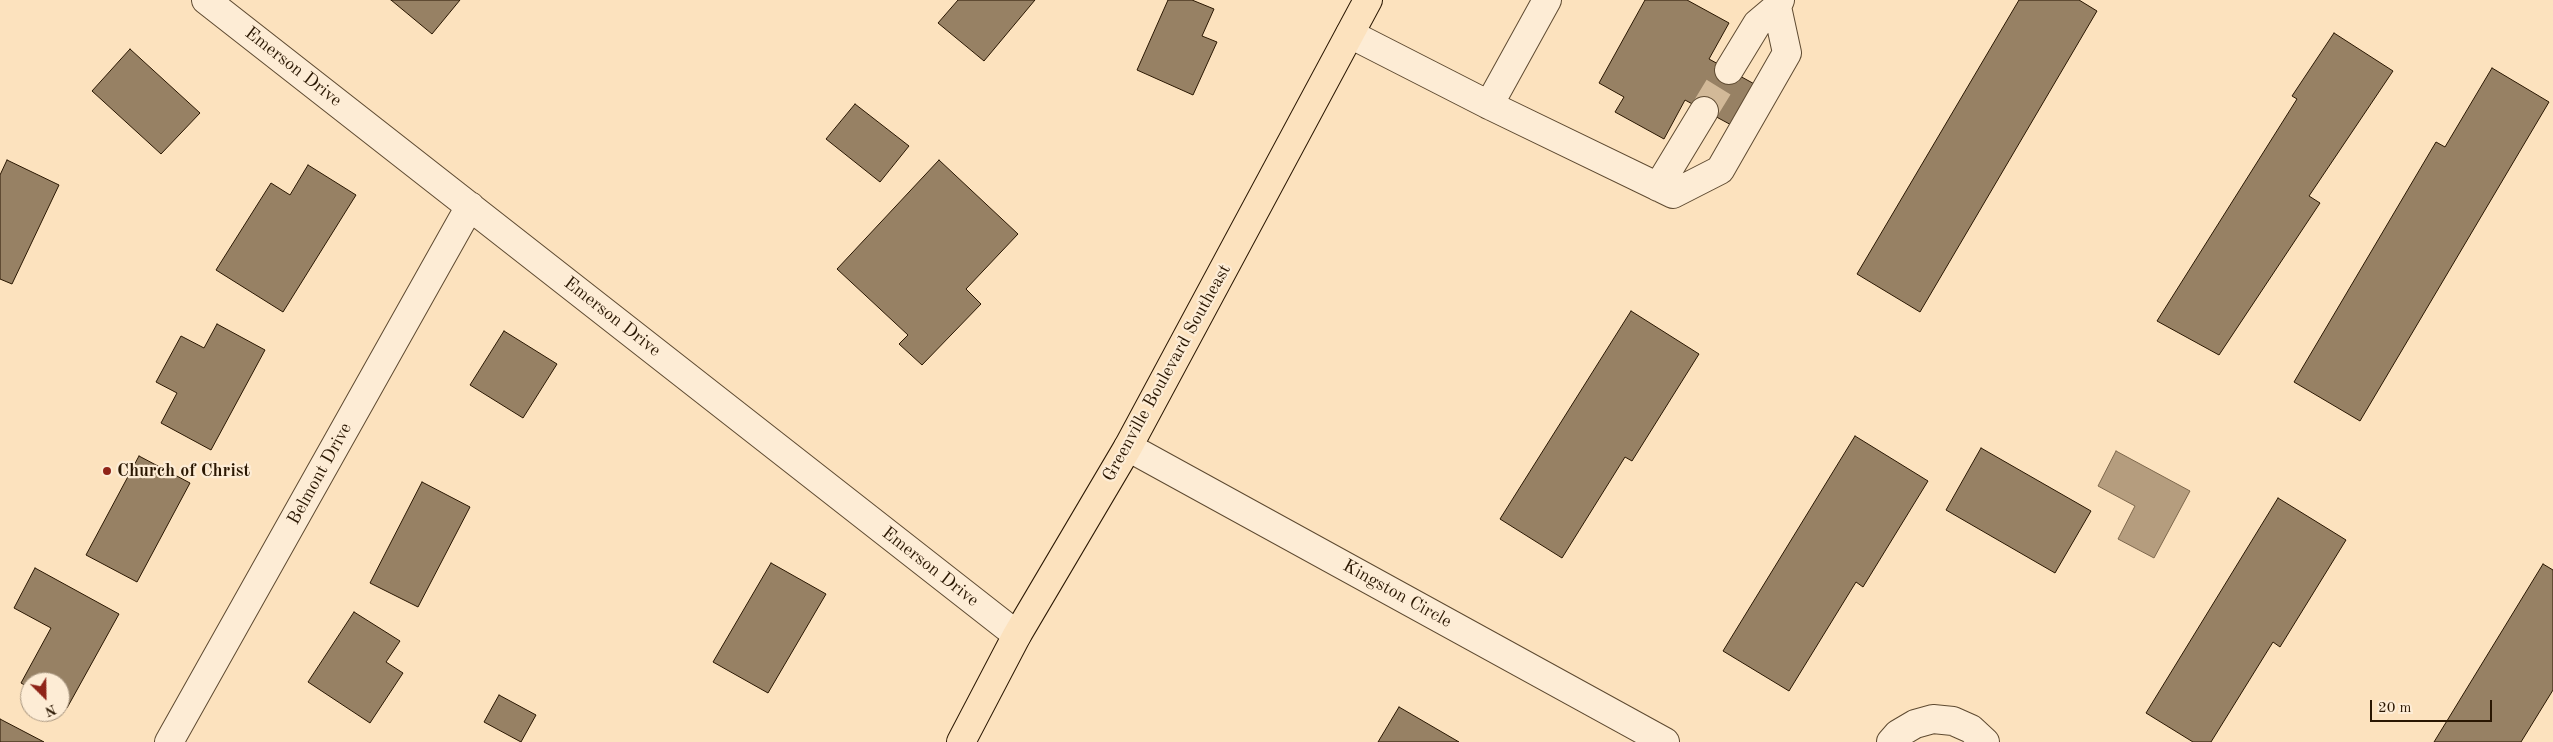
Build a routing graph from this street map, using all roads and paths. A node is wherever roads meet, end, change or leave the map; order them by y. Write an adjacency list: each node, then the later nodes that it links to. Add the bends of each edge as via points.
1 (206, 0): 10 (street, Emerson Drive)
2 (1368, 0): 5 (highway, Greenville Boulevard Southeast)
3 (1547, 0): 7 (street)
4 (1778, 4): 6 (street, via 1757,24); 9 (street, via 1787,53 1720,170 1673,194)
5 (1350, 34): 7 (street); 11 (highway, Greenville Boulevard Southeast)
6 (1729, 70)
7 (1489, 105): 9 (street)
8 (1704, 111): 9 (street)
9 (1658, 187)
10 (470, 206): 12 (street, Emerson Drive); 13 (street, Belmont Drive)
11 (1128, 447): 12 (highway, Greenville Boulevard Southeast); 15 (street, Kingston Circle)
12 (1016, 635): 14 (highway, Greenville Boulevard Southeast)
13 (169, 742)
14 (960, 742)
15 (1665, 742)
16 (1891, 742): 17 (street, via 1914,724 1933,719 1953,721 1971,729)
17 (1985, 742)

